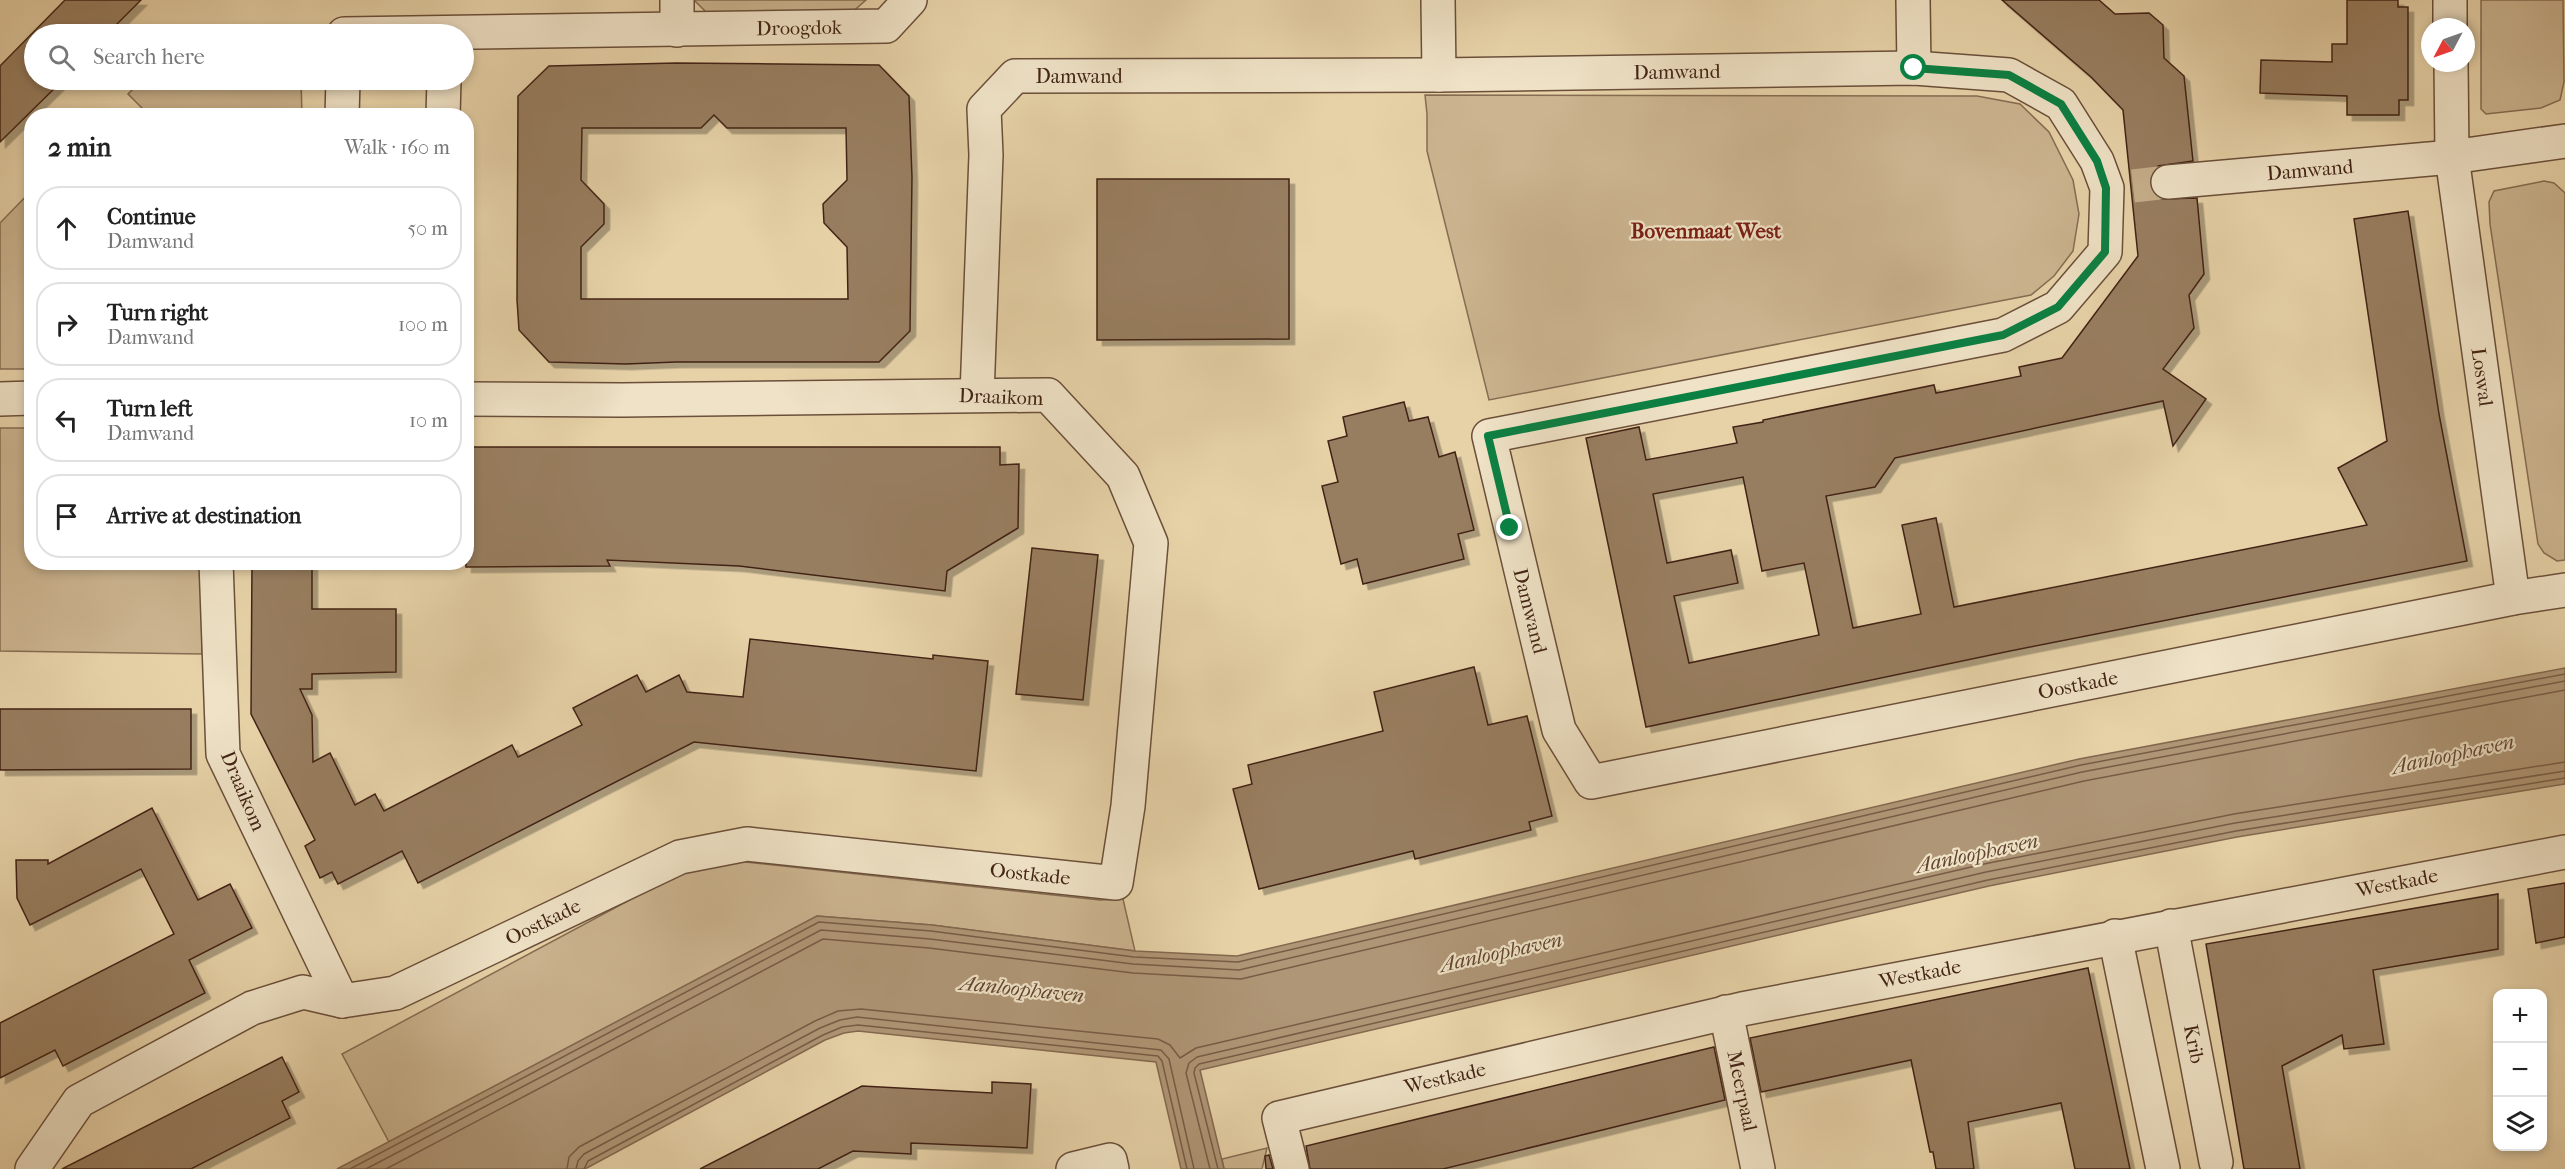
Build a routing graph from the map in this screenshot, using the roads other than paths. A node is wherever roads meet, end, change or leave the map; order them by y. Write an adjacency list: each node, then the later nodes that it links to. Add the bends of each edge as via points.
1 (910, 0): 5 (street, Droogdok, via 886,26)
2 (1438, 0): 10 (street)
3 (1913, 0): 8 (street)
4 (2450, 0): 6 (street)
5 (677, 15): 7 (street, Droogdok)
6 (2450, 18)
7 (474, 32)
8 (1914, 68): 10 (street, Damwand); 25 (street, Damwand, via 2009,75 2061,104 2097,161 2120,187 2105,252 2058,307 2003,335 1488,436 1559,730)
9 (2451, 72): 16 (street, Loswal)
10 (1439, 75): 18 (street, Damwand, via 1015,76 984,109 986,154)
11 (343, 90): 13 (street)
12 (444, 90): 14 (street)
13 (342, 108)
14 (444, 108)
15 (2565, 141): 16 (street)
16 (2452, 157): 17 (street, Damwand); 24 (street, Loswal)
17 (2168, 182)
18 (977, 394): 21 (street, Draaikom); 27 (street, Draaikom, via 1048,395 1123,476 1151,543 1128,806)
19 (24, 398): 20 (street)
20 (0, 399)
21 (474, 399)
22 (216, 570): 30 (street, Draaikom, via 223,754)
23 (2565, 590): 24 (street, Oostkade)
24 (2512, 598): 25 (street, Oostkade)
25 (1591, 782)
26 (2565, 852): 28 (street, Westkade)
27 (1116, 883): 30 (street, Oostkade, via 747,844 680,857 395,993)
28 (2171, 926): 29 (street, Westkade); 33 (street, Krib)
29 (2115, 936): 31 (street, Westkade); 38 (street)
30 (342, 1001): 34 (street, Oostkade, via 303,992 252,1008 125,1076 79,1101)
31 (1726, 1012): 36 (street, Westkade, via 1279,1118); 37 (street, Meerpaal)
32 (1111, 1165): 35 (street)
33 (2216, 1167)
34 (32, 1169)
35 (1073, 1169)
36 (1292, 1169)
37 (1758, 1169)
38 (2163, 1169)

